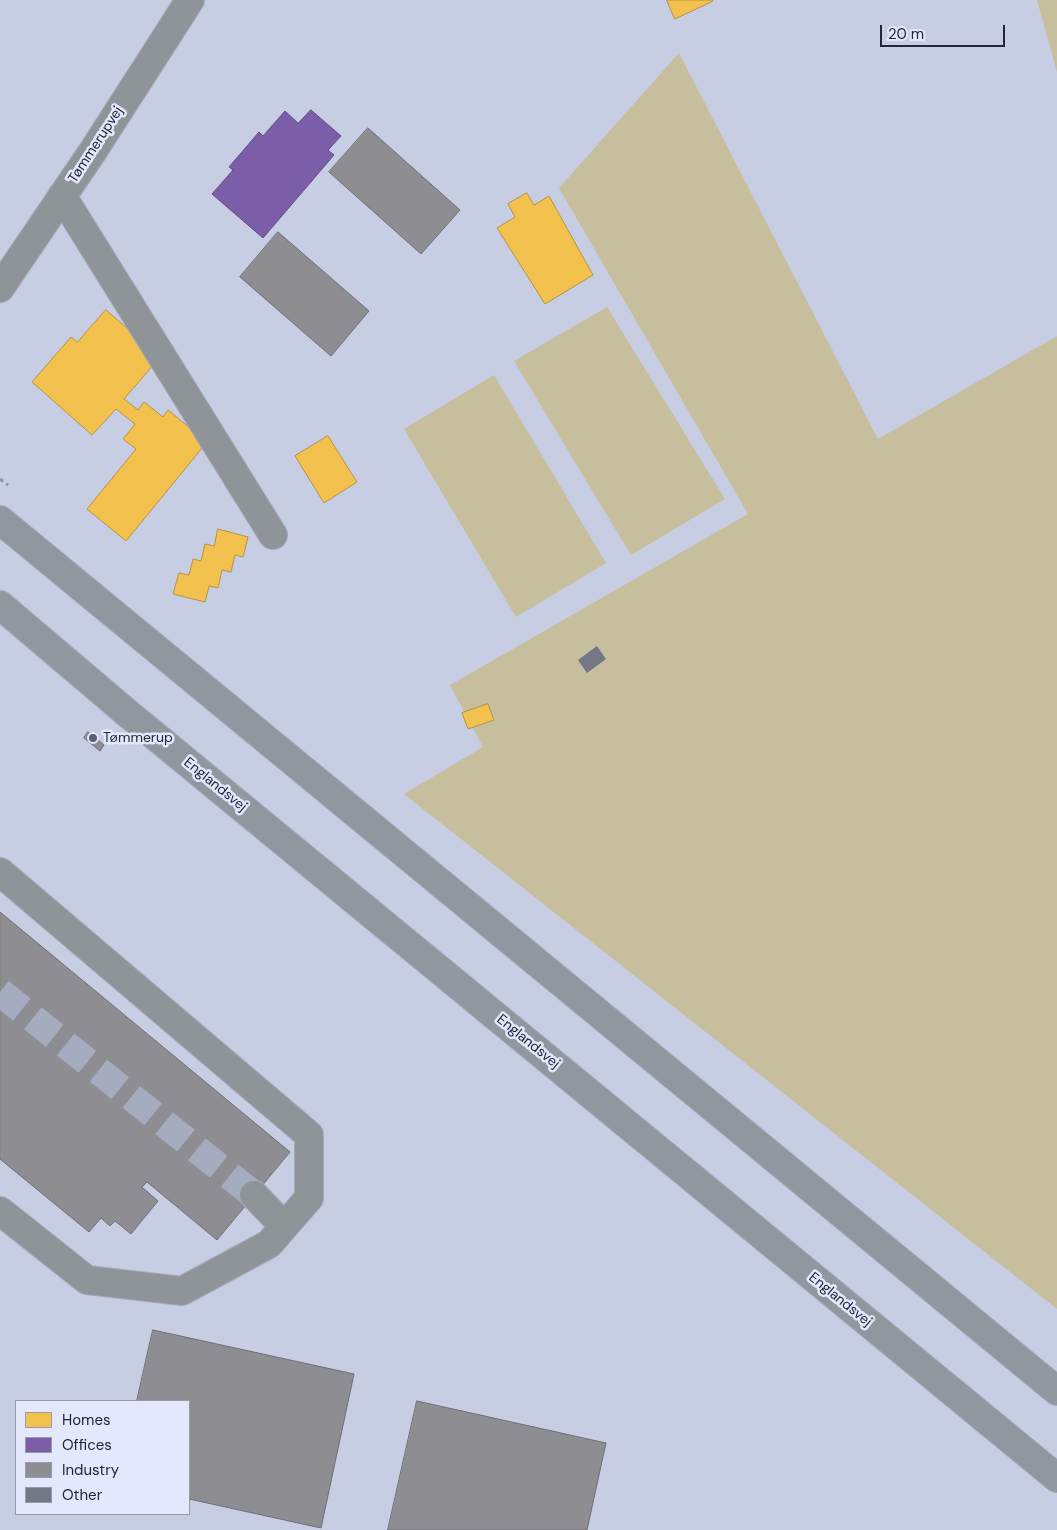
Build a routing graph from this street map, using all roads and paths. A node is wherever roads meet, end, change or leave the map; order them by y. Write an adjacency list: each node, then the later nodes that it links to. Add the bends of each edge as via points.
1 (190, 0): 2 (street, Tømmerupvej)
2 (62, 196): 3 (street, Tømmerupvej); 5 (street)
3 (0, 288)
4 (0, 520): 11 (main road)
5 (273, 536)
6 (0, 605): 12 (main road, Englandsvej)
7 (0, 872): 10 (street, via 309,1135 309,1198)
8 (254, 1195): 10 (street)
9 (0, 1211): 10 (street, via 87,1280 182,1291 269,1244)
10 (284, 1226)
11 (1057, 1391)
12 (1057, 1478)

